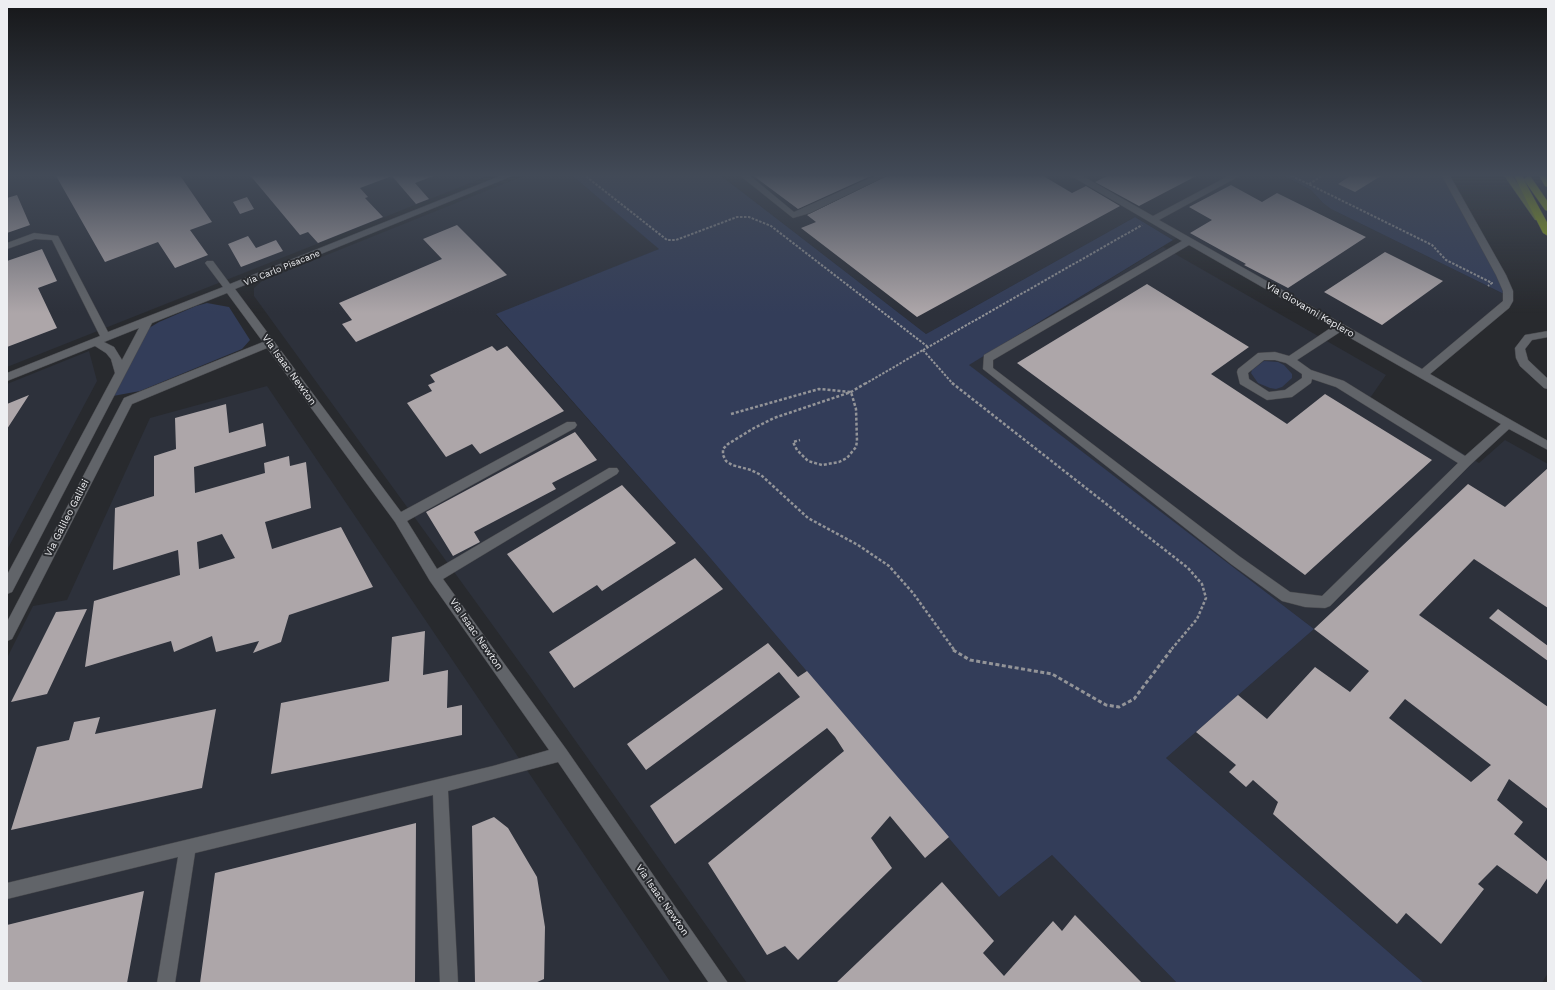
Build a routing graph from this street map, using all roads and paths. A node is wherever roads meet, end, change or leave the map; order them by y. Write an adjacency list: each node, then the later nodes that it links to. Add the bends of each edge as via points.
1 (399, 220): 16 (street, Via Carlo Pisacane)
2 (642, 220): 3 (path, via 667,240 676,240)
3 (725, 220)
4 (758, 220): 23 (path, via 771,226)
5 (1149, 220): 23 (path)
6 (1153, 220): 12 (street, Via Giovanni Keplero)
7 (1382, 220): 15 (path, via 1432,245 1446,260 1492,283)
8 (1472, 220): 28 (street, via 1501,275 1508,291 1508,301)
9 (1540, 220): 11 (main road)
10 (1542, 220): 11 (highway)
11 (1548, 232)
12 (1189, 241): 18 (street, Via Giovanni Keplero); 39 (street, via 988,358 988,369 1234,560 1287,597 1305,601 1325,602)
13 (7, 246): 20 (street, via 34,236 56,238)
14 (210, 263): 16 (street, Via Isaac Newton)
15 (1488, 286)
16 (230, 289): 17 (street, Via Carlo Pisacane); 22 (street, Via Isaac Newton)
17 (147, 322): 20 (street, Via Carlo Pisacane); 26 (street, Via Galileo Galilei)
18 (1340, 327): 25 (street); 28 (street, Via Giovanni Keplero)
19 (1548, 334): 30 (street, via 1529,337 1520,348 1524,363)
20 (106, 338): 21 (street, Via Carlo Pisacane)
21 (96, 342): 26 (street, via 110,350); 29 (street, Via Carlo Pisacane)
22 (270, 343): 32 (street); 41 (street, Via Isaac Newton)
23 (928, 347): 24 (path)
24 (923, 350): 31 (path); 31 (path, via 956,387 1188,568 1202,584 1206,598 1197,618 1134,699 1128,703 1119,707 1106,705 1052,674 970,660 959,654 951,648 913,593 889,566 858,545 808,518 761,475 726,461 723,449 754,428 774,418)
25 (1290, 360): 27 (street); 27 (street, via 1262,356 1242,372 1244,381 1267,396 1278,397 1288,394 1307,380)
26 (120, 372): 33 (street, Via Galileo Galilei)
27 (1307, 373): 39 (street, via 1340,384)
28 (1423, 374): 35 (street, Via Giovanni Keplero)
29 (7, 377)
30 (1548, 385)
31 (851, 392): 34 (path, via 819,388); 37 (path, via 856,409 857,441 856,447 847,458 822,465 808,461 792,442)
32 (128, 401): 33 (street); 44 (street, Via Galileo Galilei)
33 (106, 402): 43 (street, Via Galileo Galilei)
34 (731, 414)
35 (1509, 423): 38 (street, Via Giovanni Keplero); 39 (street)
36 (571, 425): 41 (street)
37 (800, 440)
38 (1548, 446)
39 (1466, 462)
40 (613, 471): 42 (street)
41 (399, 519): 42 (street, Via Isaac Newton)
42 (435, 577): 45 (street, Via Isaac Newton)
43 (7, 588)
44 (7, 635)
45 (561, 754): 46 (street); 51 (street, Via Isaac Newton)
46 (440, 786): 47 (street); 50 (street)
47 (188, 847): 48 (street); 49 (street)
48 (7, 891)
49 (166, 983)
50 (449, 983)
51 (719, 983)

